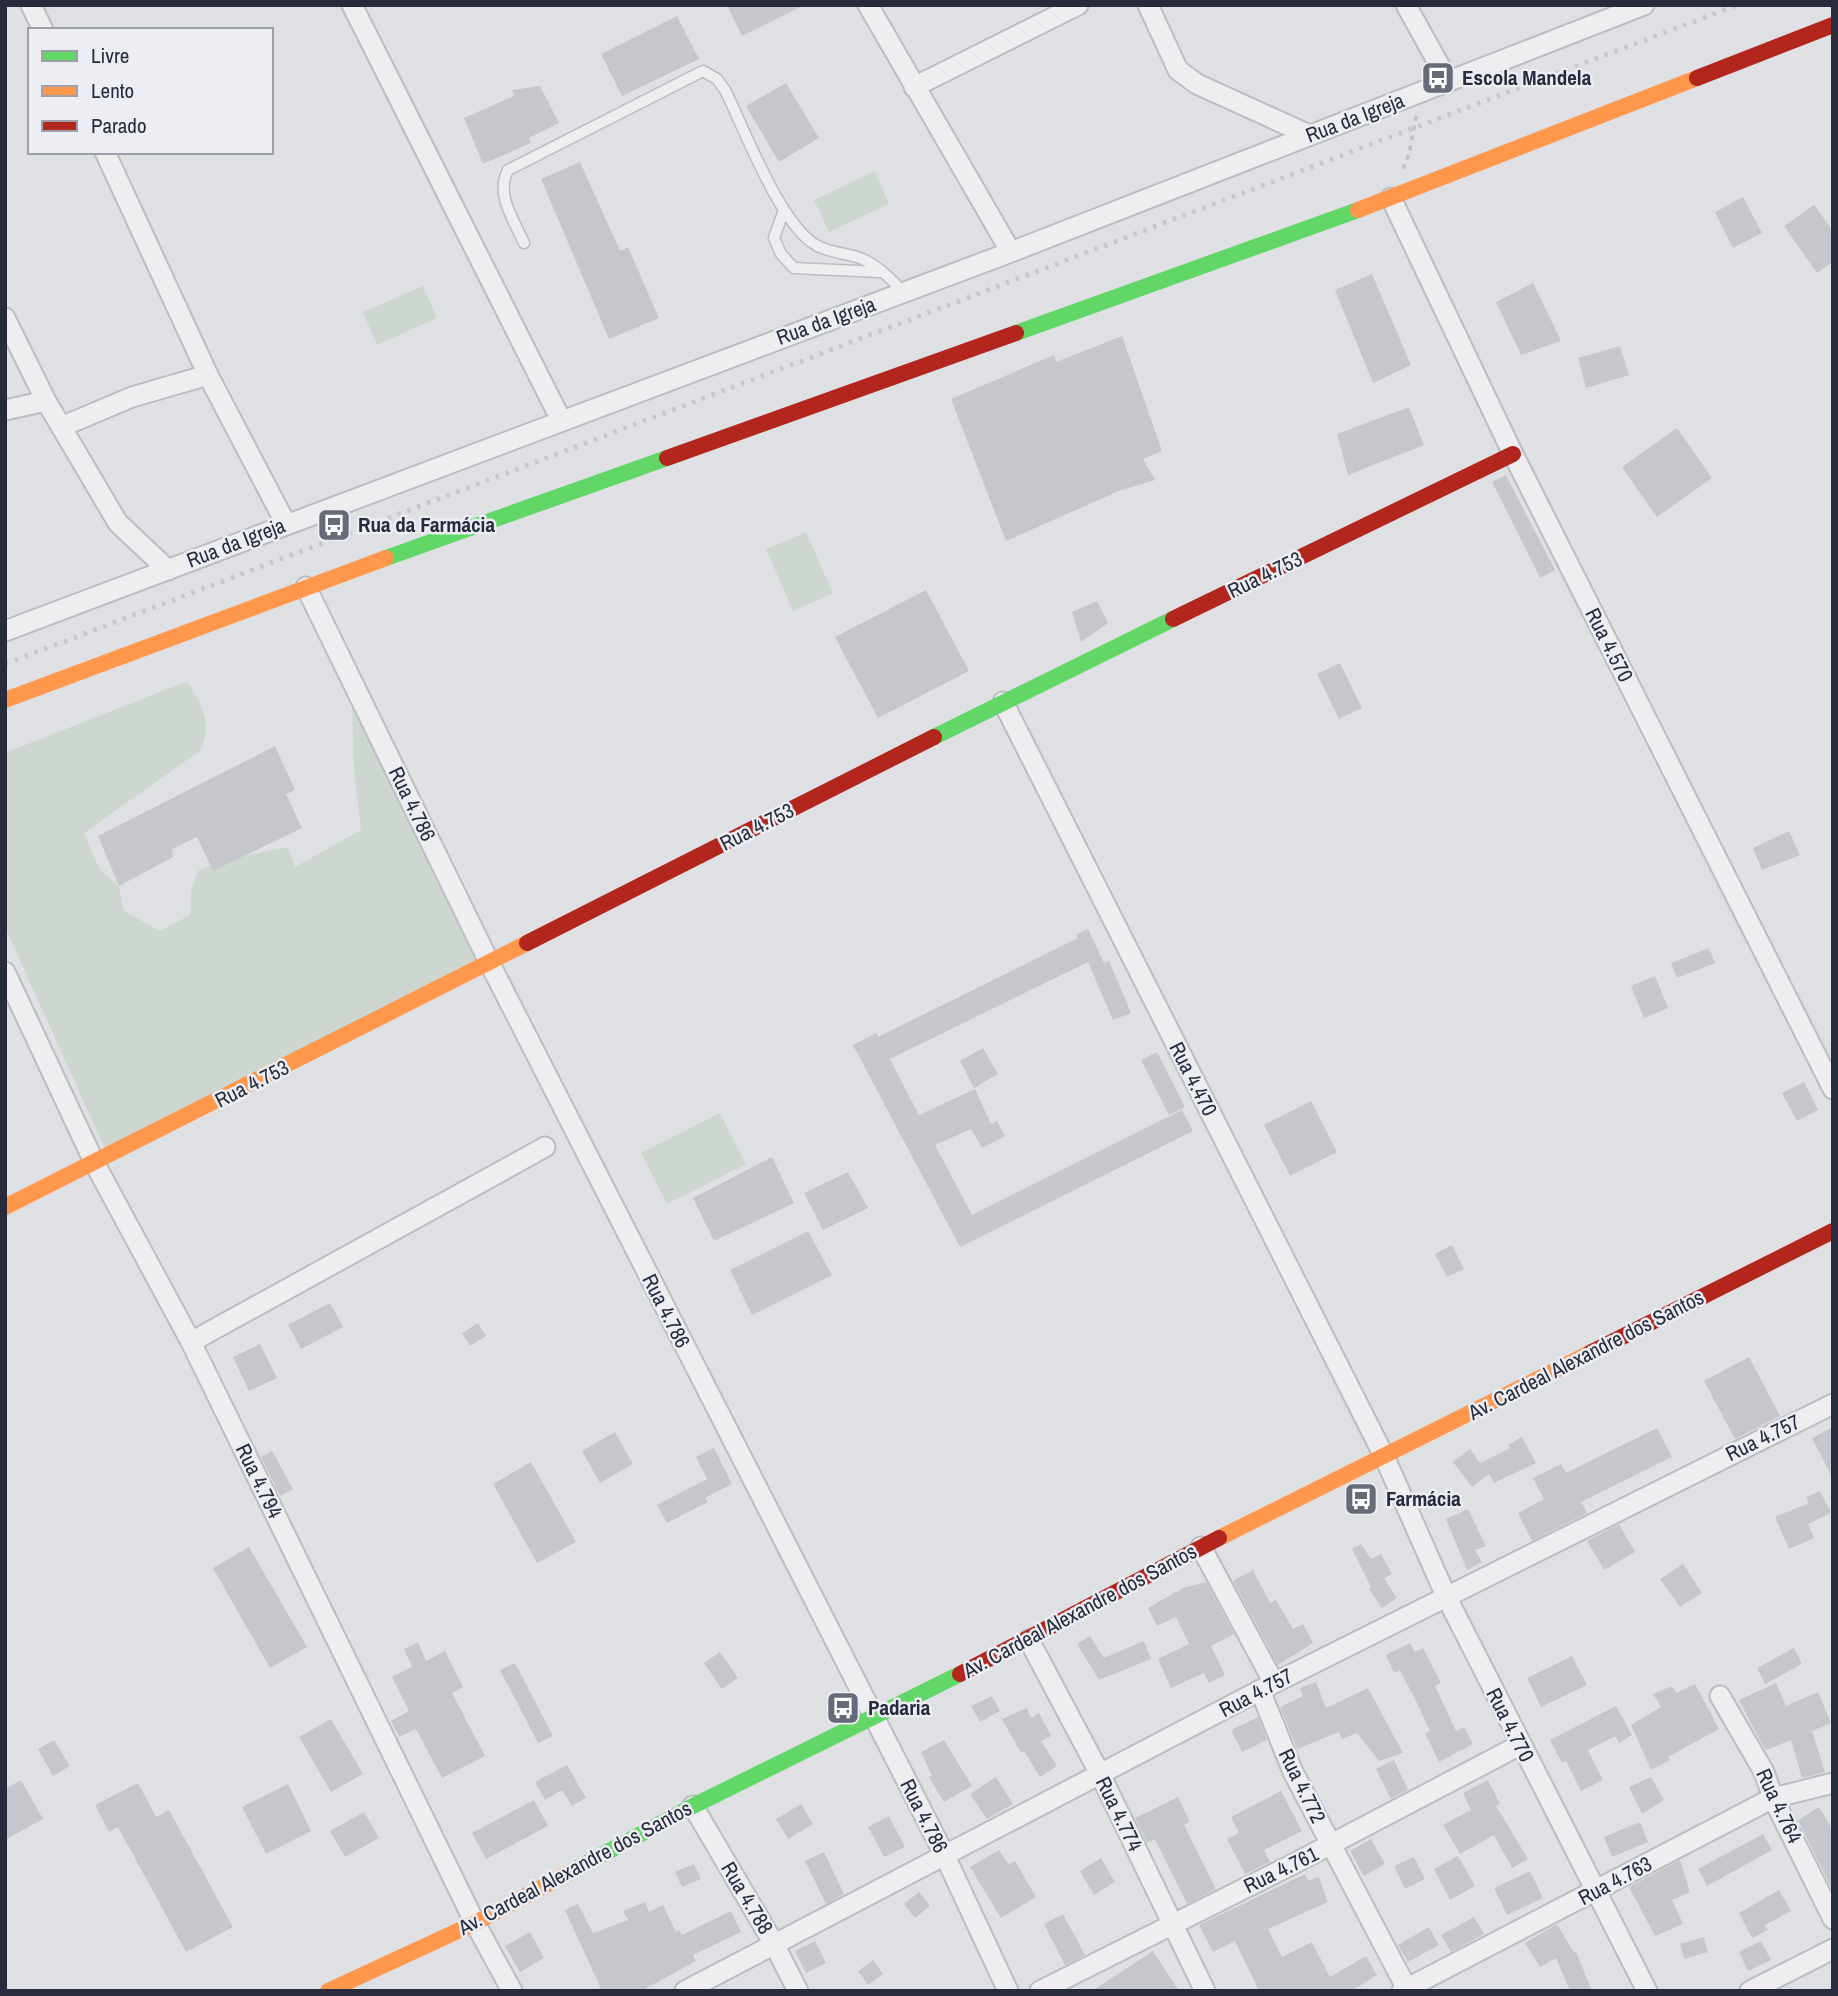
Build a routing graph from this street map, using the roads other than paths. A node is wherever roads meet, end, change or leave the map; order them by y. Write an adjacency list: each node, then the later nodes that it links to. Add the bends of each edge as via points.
1 (31, 5): 9 (street)
2 (352, 5): 24 (street)
3 (868, 5): 11 (street)
4 (1078, 5): 11 (street)
5 (1147, 5): 12 (street, via 1178,70 1197,84)
6 (1406, 5): 10 (street)
7 (1644, 5): 10 (street, Rua da Igreja)
8 (1833, 25): 14 (street)
9 (42, 28)
10 (1448, 81): 12 (street, Rua da Igreja)
11 (914, 87): 17 (street)
12 (1309, 135): 17 (street, Rua da Igreja)
13 (106, 154): 21 (street)
14 (1391, 198): 26 (street, Rua 4.570); 29 (street)
15 (784, 210): 16 (lane, via 725,90 703,72 508,170 502,193); 18 (lane, via 798,231 817,246 860,258); 18 (lane, via 774,238 780,254 794,268)
16 (524, 243)
17 (1011, 252): 19 (street, Rua da Igreja)
18 (883, 272): 19 (lane)
19 (903, 292): 24 (street, Rua da Igreja)
20 (5, 318): 22 (street)
21 (208, 375): 25 (street, via 132,397); 27 (street)
22 (46, 401): 23 (street); 25 (street)
23 (5, 410)
24 (561, 420): 27 (street, Rua da Igreja)
25 (61, 427): 28 (street, via 118,523)
26 (1513, 454): 32 (street, Rua 4.753); 35 (street, Rua 4.570)
27 (286, 524): 28 (street, Rua da Igreja)
28 (167, 570): 30 (street, Rua da Igreja)
29 (306, 587): 31 (street); 33 (street, Rua 4.786)
30 (5, 631)
31 (5, 700)
32 (1003, 702): 33 (street, Rua 4.753); 42 (street, Rua 4.470)
33 (490, 964): 37 (street, Rua 4.753); 48 (street, Rua 4.786)
34 (5, 972): 37 (street, Rua 4.794)
35 (1833, 1089)
36 (545, 1147): 40 (street)
37 (95, 1164): 38 (street, Rua 4.753); 40 (street, Rua 4.794)
38 (5, 1207)
39 (1833, 1231): 42 (street, Av. Cardeal Alexandre dos Santos)
40 (191, 1342): 58 (street, Rua 4.794)
41 (1833, 1404): 44 (street, Rua 4.757)
42 (1384, 1455): 43 (street, Av. Cardeal Alexandre dos Santos); 44 (street, Rua 4.770)
43 (1201, 1547): 45 (street, Av. Cardeal Alexandre dos Santos); 46 (street, Rua 4.772)
44 (1446, 1596): 46 (street, Rua 4.757); 49 (street, Rua 4.770)
45 (1029, 1640): 48 (street, Av. Cardeal Alexandre dos Santos); 50 (street, Rua 4.774)
46 (1267, 1687): 50 (street, Rua 4.757); 54 (street, Rua 4.772, via 1293,1772)
47 (1720, 1696): 52 (street, Rua 4.764, via 1764,1772)
48 (873, 1718): 53 (street, Av. Cardeal Alexandre dos Santos); 55 (street, Rua 4.786)
49 (1520, 1745): 54 (street, Rua 4.761); 56 (street, Rua 4.770)
50 (1101, 1776): 55 (street, Rua 4.757); 59 (street, Rua 4.774)
51 (1833, 1783): 52 (street, Rua 4.763)
52 (1773, 1798): 56 (street, Rua 4.763); 57 (street, Rua 4.764)
53 (693, 1806): 58 (street, Av. Cardeal Alexandre dos Santos); 60 (street, Rua 4.788)
54 (1332, 1845): 59 (street, Rua 4.761); 62 (street, Rua 4.772)
55 (945, 1856): 60 (street, Rua 4.757); 67 (street, Rua 4.786)
56 (1594, 1892): 62 (street, Rua 4.763); 70 (street, Rua 4.770)
57 (1833, 1919)
58 (475, 1923): 63 (street, Av. Cardeal Alexandre dos Santos); 64 (street, Rua 4.794)
59 (1172, 1923): 68 (street, Rua 4.761); 69 (street, Rua 4.774)
60 (774, 1944): 65 (street, Rua 4.757); 66 (street, Rua 4.788)
61 (1833, 1948): 71 (street)
62 (1405, 1990)
63 (328, 1991)
64 (512, 1991)
65 (685, 1991)
66 (798, 1991)
67 (1009, 1991)
68 (1041, 1991)
69 (1205, 1991)
70 (1647, 1991)
71 (1750, 1991)

